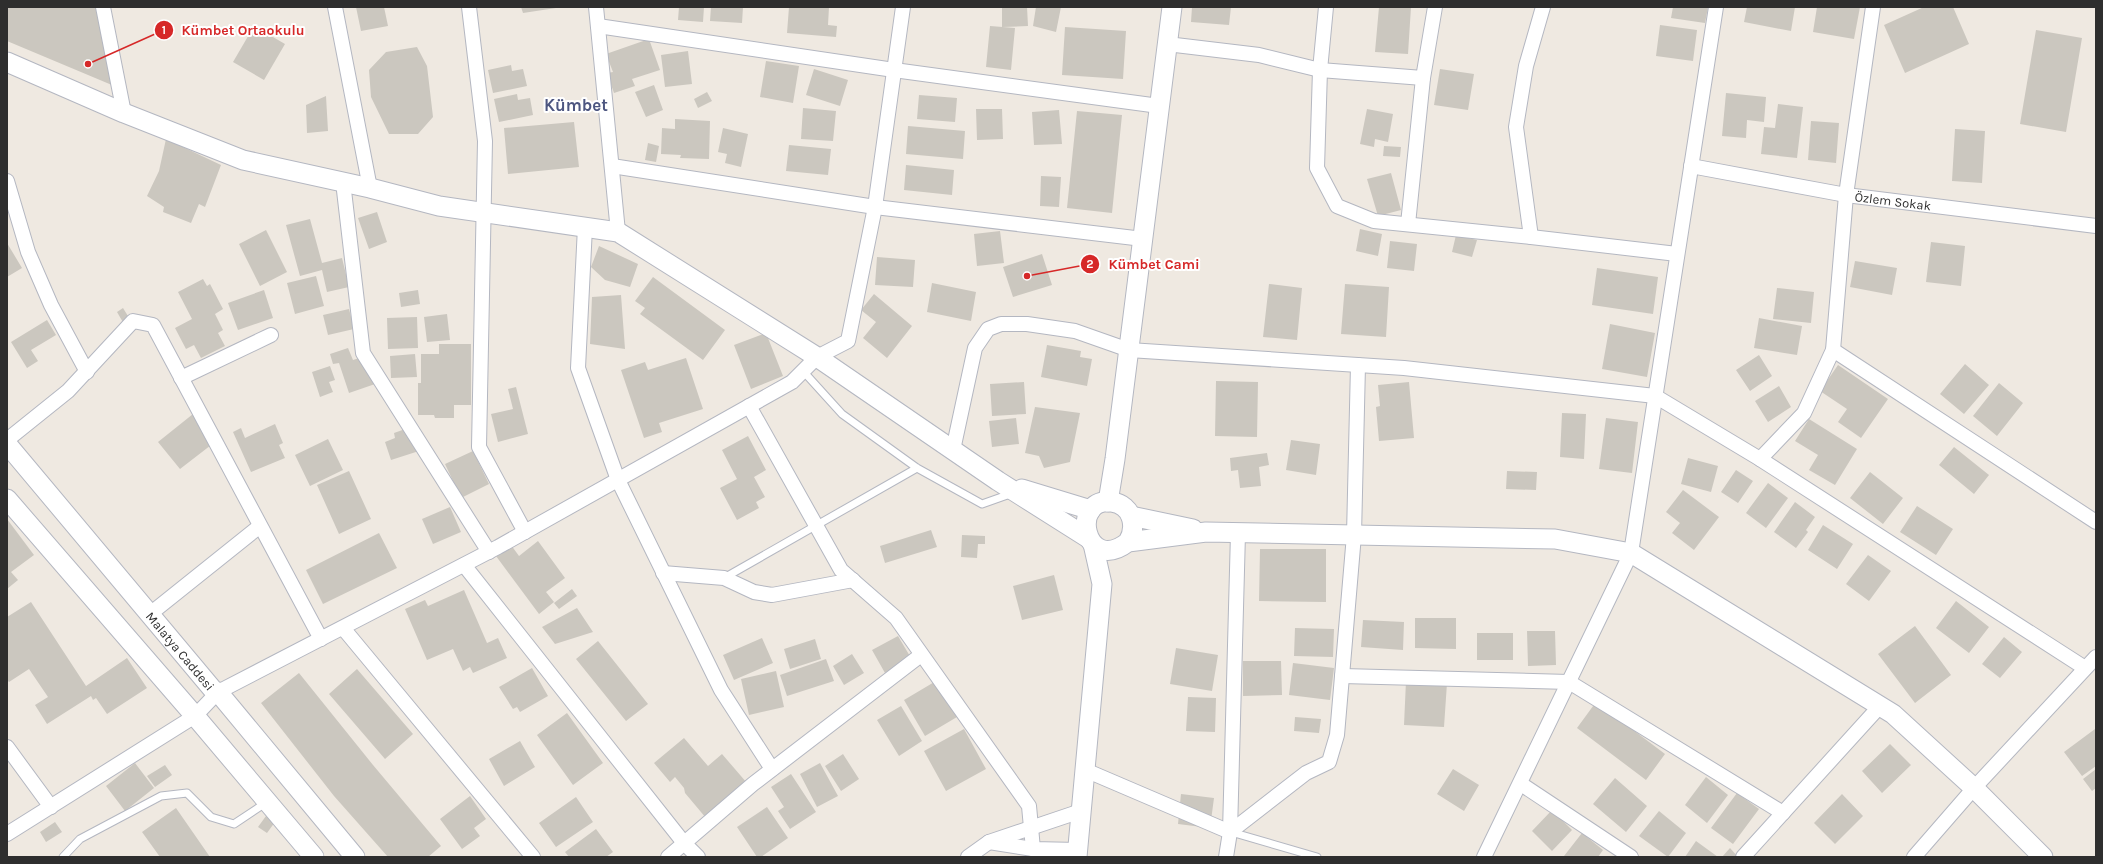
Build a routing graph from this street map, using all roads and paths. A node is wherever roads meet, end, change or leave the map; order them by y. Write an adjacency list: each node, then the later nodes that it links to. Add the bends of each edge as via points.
1 (103, 7): 19 (street)
2 (335, 7): 24 (street)
3 (469, 7): 27 (street, via 485,141)
4 (596, 7): 12 (street)
5 (903, 7): 15 (street)
6 (1326, 7): 16 (street)
7 (1435, 7): 17 (street)
8 (1543, 7): 32 (street, via 1526,66 1516,127)
9 (1716, 7): 21 (street)
10 (1873, 7): 25 (street)
11 (1168, 8): 13 (street)
12 (598, 26): 15 (street); 20 (street)
13 (1167, 44): 16 (street, via 1259,55); 18 (street)
14 (7, 62): 19 (street)
15 (894, 70): 18 (street); 26 (street)
16 (1320, 70): 17 (street); 28 (street, via 1317,168 1337,206 1374,221)
17 (1423, 78): 28 (street)
18 (1159, 106): 33 (street)
19 (124, 113): 23 (street, via 243,160)
20 (612, 166): 26 (street); 31 (street)
21 (1691, 166): 25 (street, Özlem Sokak); 34 (street)
22 (7, 180): 41 (street, via 28,252 51,305)
23 (343, 182): 24 (street); 65 (street, via 363,353)
24 (370, 188): 27 (street, via 439,206)
25 (1846, 195): 29 (street, Özlem Sokak); 37 (street)
26 (875, 207): 33 (street); 38 (street, via 848,341)
27 (485, 212): 30 (street); 59 (street, via 479,447)
28 (1408, 224): 32 (street)
29 (2096, 226)
30 (585, 227): 31 (street); 50 (street, via 578,368)
31 (618, 232): 38 (street)
32 (1531, 236): 34 (street)
33 (1143, 239): 36 (street)
34 (1677, 254): 43 (street)
35 (271, 335): 42 (street)
36 (1129, 350): 39 (street); 47 (street, via 1074,331 1027,324 1001,324 988,329 975,348); 54 (street, via 1115,459)
37 (1833, 350): 48 (street, via 1804,412); 56 (street)
38 (817, 357): 40 (street); 47 (street)
39 (1358, 365): 43 (street); 62 (street)
40 (803, 371): 44 (street, via 792,382); 49 (lane, via 842,414)
41 (87, 372): 42 (street, via 133,321 153,325); 45 (street, via 68,391)
42 (181, 378): 57 (street)
43 (1655, 396): 48 (street); 66 (street)
44 (749, 406): 50 (street); 58 (street)
45 (7, 440)
46 (7, 444): 72 (street, Malatya Caddesi)
47 (953, 450): 51 (street)
48 (1760, 459): 77 (street)
49 (917, 468): 52 (lane, via 982,504); 58 (lane)
50 (618, 480): 59 (street); 68 (street)
51 (998, 481): 52 (street); 55 (street)
52 (1016, 492): 63 (street)
53 (7, 499): 82 (street)
54 (1122, 508): 55 (street, via 1099,504); 60 (street); 64 (street, via 1134,525 1133,534)
55 (1091, 510): 63 (street, via 1086,519 1085,529)
56 (2096, 522)
57 (260, 526): 72 (street); 74 (street)
58 (816, 526): 69 (lane); 70 (street, via 841,570)
59 (525, 532): 65 (street)
60 (1206, 532): 61 (street); 64 (street)
61 (1238, 533): 62 (street); 93 (street)
62 (1354, 535): 66 (street, via 1555,540); 78 (street)
63 (1091, 541): 64 (street, via 1102,549 1111,550); 71 (street)
64 (1124, 545): 71 (street)
65 (489, 552): 67 (street)
66 (1631, 553): 79 (street); 81 (street)
67 (464, 565): 73 (street); 96 (street)
68 (663, 573): 69 (street); 84 (street, via 721,690)
69 (724, 578): 70 (street, via 754,592 772,595)
70 (853, 580): 75 (street, via 896,618)
71 (1102, 584): 85 (street)
72 (150, 614): 80 (street, Malatya Caddesi, via 214,691)
73 (343, 628): 74 (street); 102 (street)
74 (321, 639): 80 (street)
75 (921, 655): 84 (street); 92 (street, via 1029,806)
76 (2096, 657): 77 (street)
77 (2086, 668): 87 (street)
78 (1342, 676): 79 (street); 93 (street, via 1336,735 1330,762 1306,773)
79 (1569, 682): 86 (street); 91 (street)
80 (218, 692): 82 (street); 101 (street, Malatya Caddesi)
81 (1880, 706): 87 (street, via 1893,714); 91 (street)
82 (195, 716): 88 (street); 89 (street)
83 (7, 747): 89 (street)
84 (772, 768): 96 (street)
85 (1085, 770): 90 (street); 93 (street)
86 (1521, 784): 108 (street); 109 (street)
87 (1974, 788): 111 (street); 112 (street)
88 (267, 802): 99 (lane, via 234,824 211,817 187,793 162,796 80,839); 100 (street)
89 (51, 807): 94 (street)
90 (1081, 810): 92 (street); 98 (street)
91 (1783, 813): 110 (street)
92 (1032, 826): 95 (street); 97 (street)
93 (1230, 832): 106 (street); 107 (lane)
94 (7, 834)
95 (989, 842): 97 (street); 105 (street)
96 (684, 843): 103 (street); 104 (street)
97 (1033, 849): 98 (street)
98 (1077, 854)
99 (63, 857)
100 (314, 857)
101 (355, 857)
102 (534, 857)
103 (668, 857)
104 (698, 857)
105 (968, 857)
106 (1226, 857)
107 (1317, 857)
108 (1484, 857)
109 (1631, 857)
110 (1743, 857)
111 (1914, 857)
112 (2043, 857)

